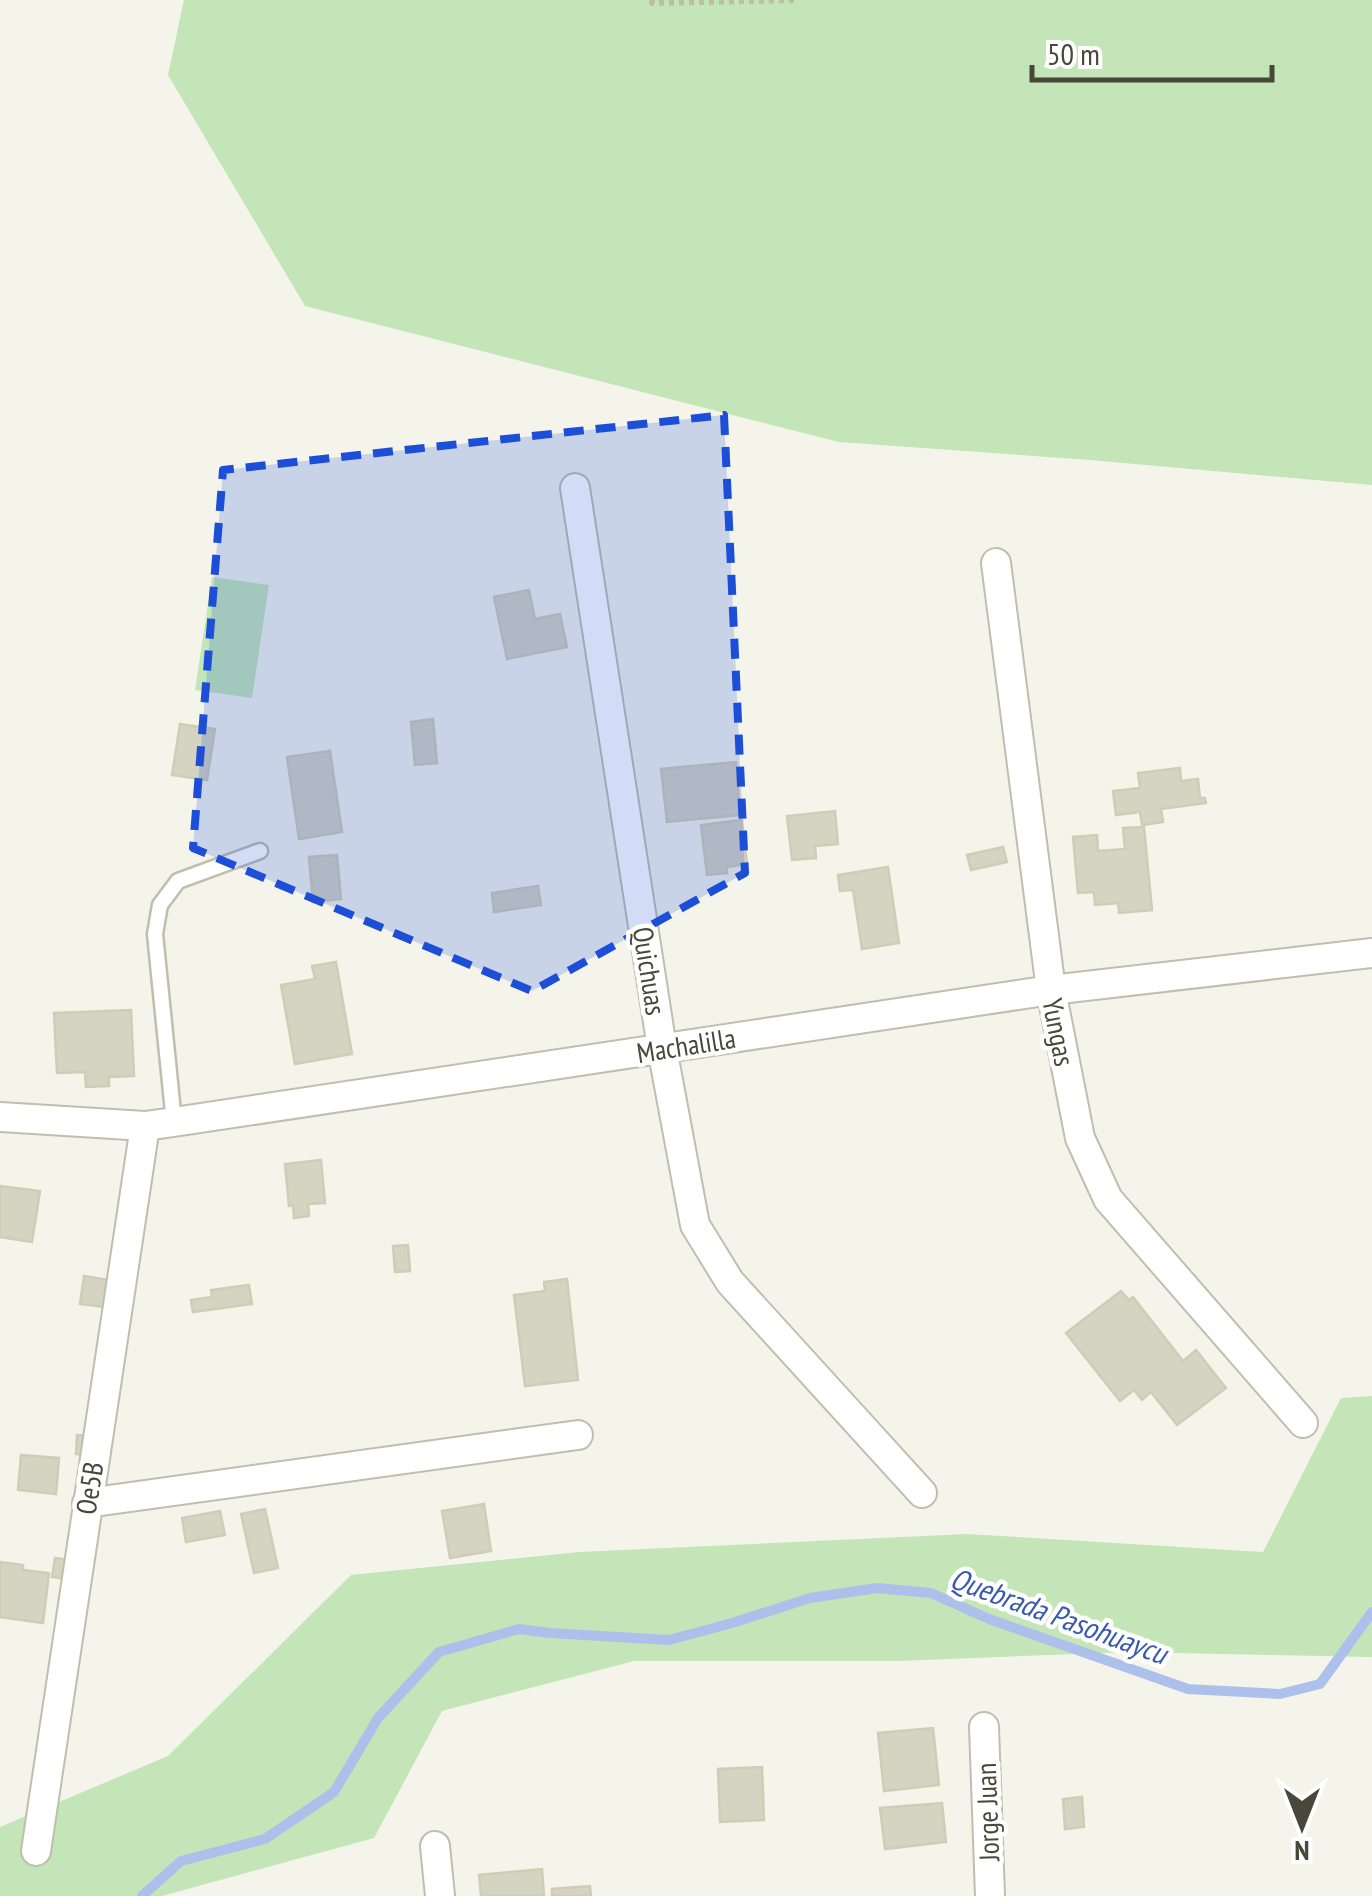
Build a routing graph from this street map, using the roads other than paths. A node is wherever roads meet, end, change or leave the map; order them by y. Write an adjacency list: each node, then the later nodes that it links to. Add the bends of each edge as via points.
1 (575, 488): 6 (street, Quichuas)
2 (996, 563): 5 (street, Yungas)
3 (260, 851): 8 (lane, via 178,881 160,905 155,934)
4 (1372, 953): 5 (street, Machalilla)
5 (1051, 990): 6 (street, Machalilla); 10 (street, Yungas, via 1080,1138 1108,1199)
6 (662, 1048): 8 (street, Machalilla); 12 (street, Quichuas, via 695,1226 730,1282)
7 (0, 1117): 9 (street, Machalilla)
8 (174, 1122): 9 (street, Machalilla)
9 (145, 1126): 13 (street, Oe5B)
10 (1304, 1423)
11 (578, 1435): 13 (street)
12 (922, 1493)
13 (87, 1503): 16 (street, Oe5B)
14 (984, 1727): 18 (street, Jorge Juan)
15 (435, 1846): 17 (street)
16 (36, 1851)
17 (440, 1896)
18 (990, 1896)

